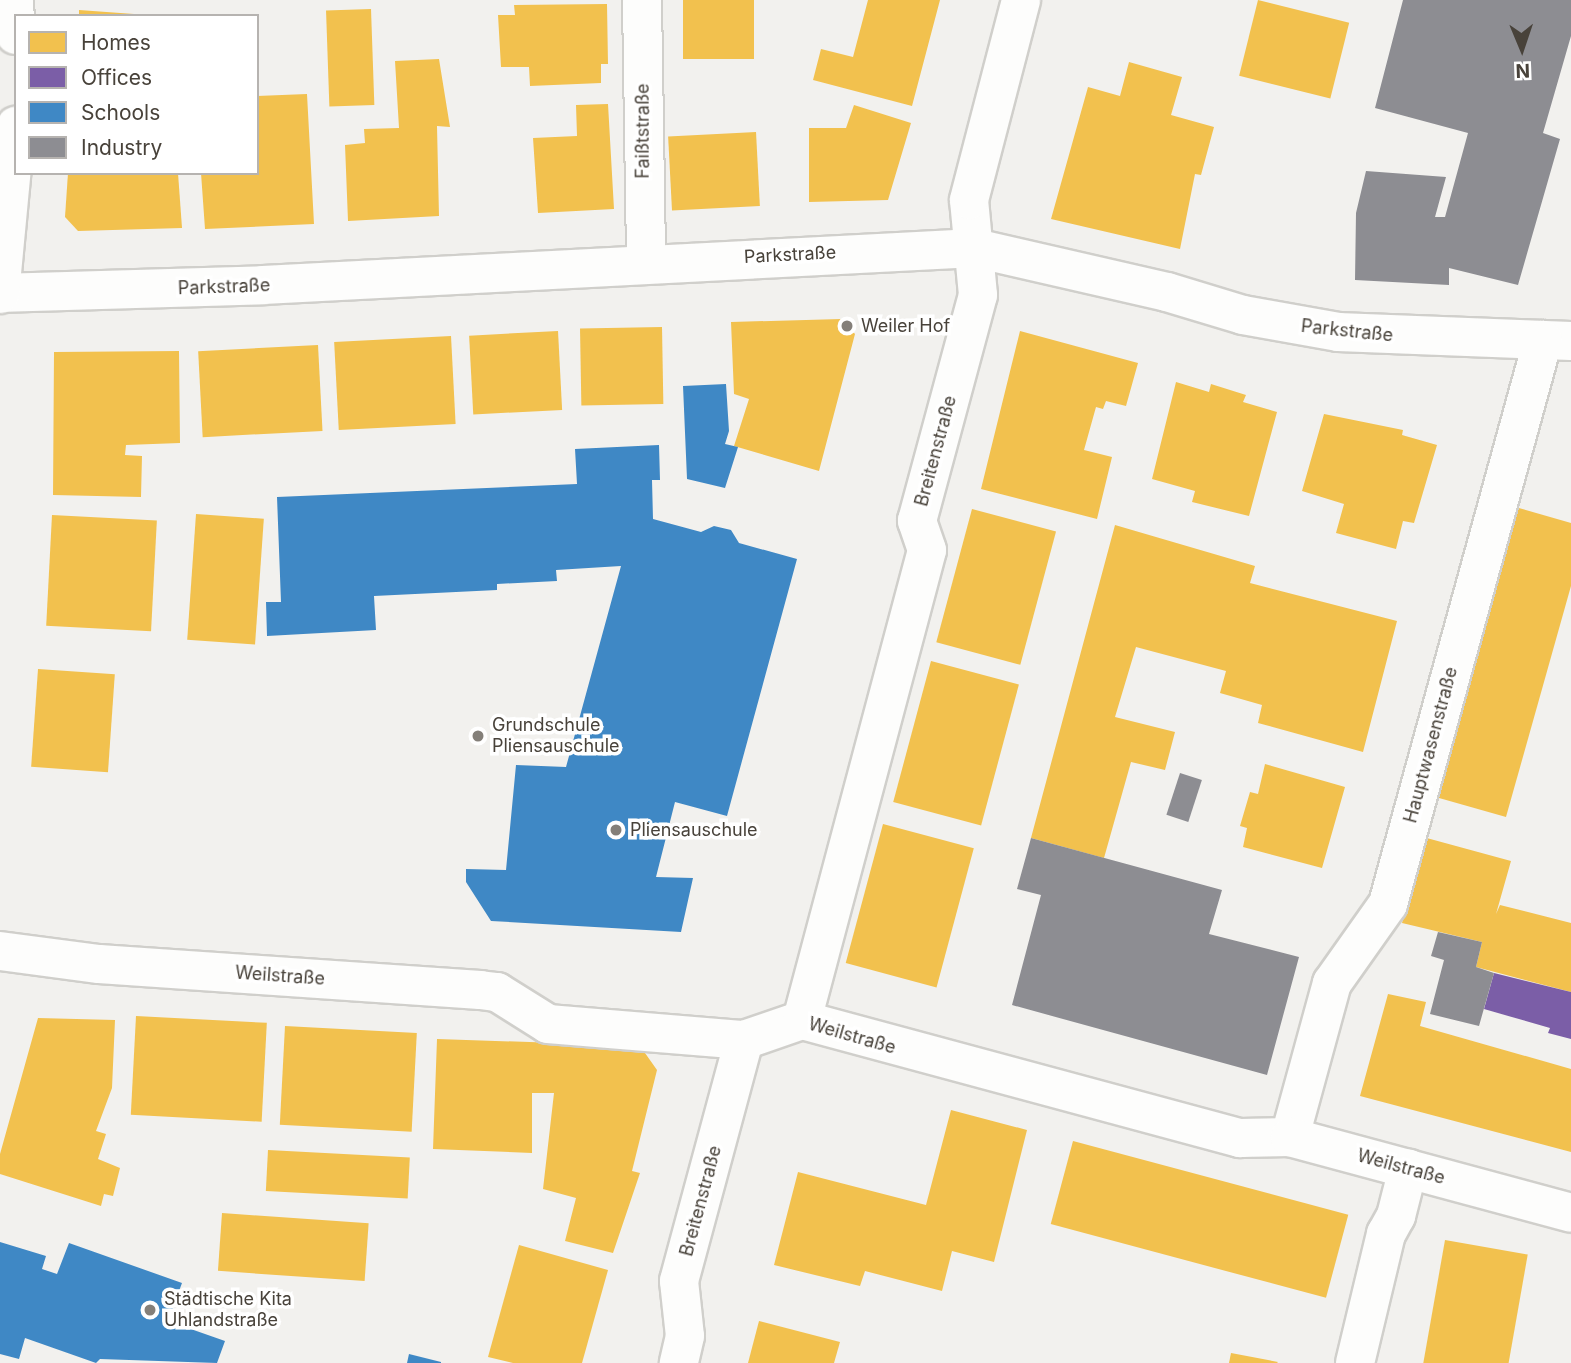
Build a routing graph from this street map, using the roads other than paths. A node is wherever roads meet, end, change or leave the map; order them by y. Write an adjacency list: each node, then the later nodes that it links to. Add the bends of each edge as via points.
1 (642, 0): 5 (street, Faißtstraße)
2 (1021, 0): 4 (street, Breitenstraße, via 971,187)
3 (14, 147): 6 (street)
4 (975, 248): 5 (street, Parkstraße); 7 (street, Parkstraße, via 1167,292 1243,315 1326,330 1437,339); 9 (street, Breitenstraße, via 978,295 917,520 927,550)
5 (646, 263): 6 (street, Parkstraße, via 262,285)
6 (0, 294)
7 (1557, 340): 11 (street, Hauptwasenstraße, via 1388,904 1332,983)
8 (0, 951): 10 (street, Weilstraße, via 99,964 480,989 496,992 548,1024)
9 (802, 1020): 10 (street, Weilstraße); 11 (street, Weilstraße, via 1240,1139)
10 (744, 1040): 14 (street, Breitenstraße, via 679,1281 685,1336)
11 (1290, 1137): 12 (street, Weilstraße)
12 (1408, 1169): 13 (street, Weilstraße); 15 (street, via 1396,1216 1385,1234)
13 (1571, 1213)
14 (679, 1363)
15 (1355, 1363)

